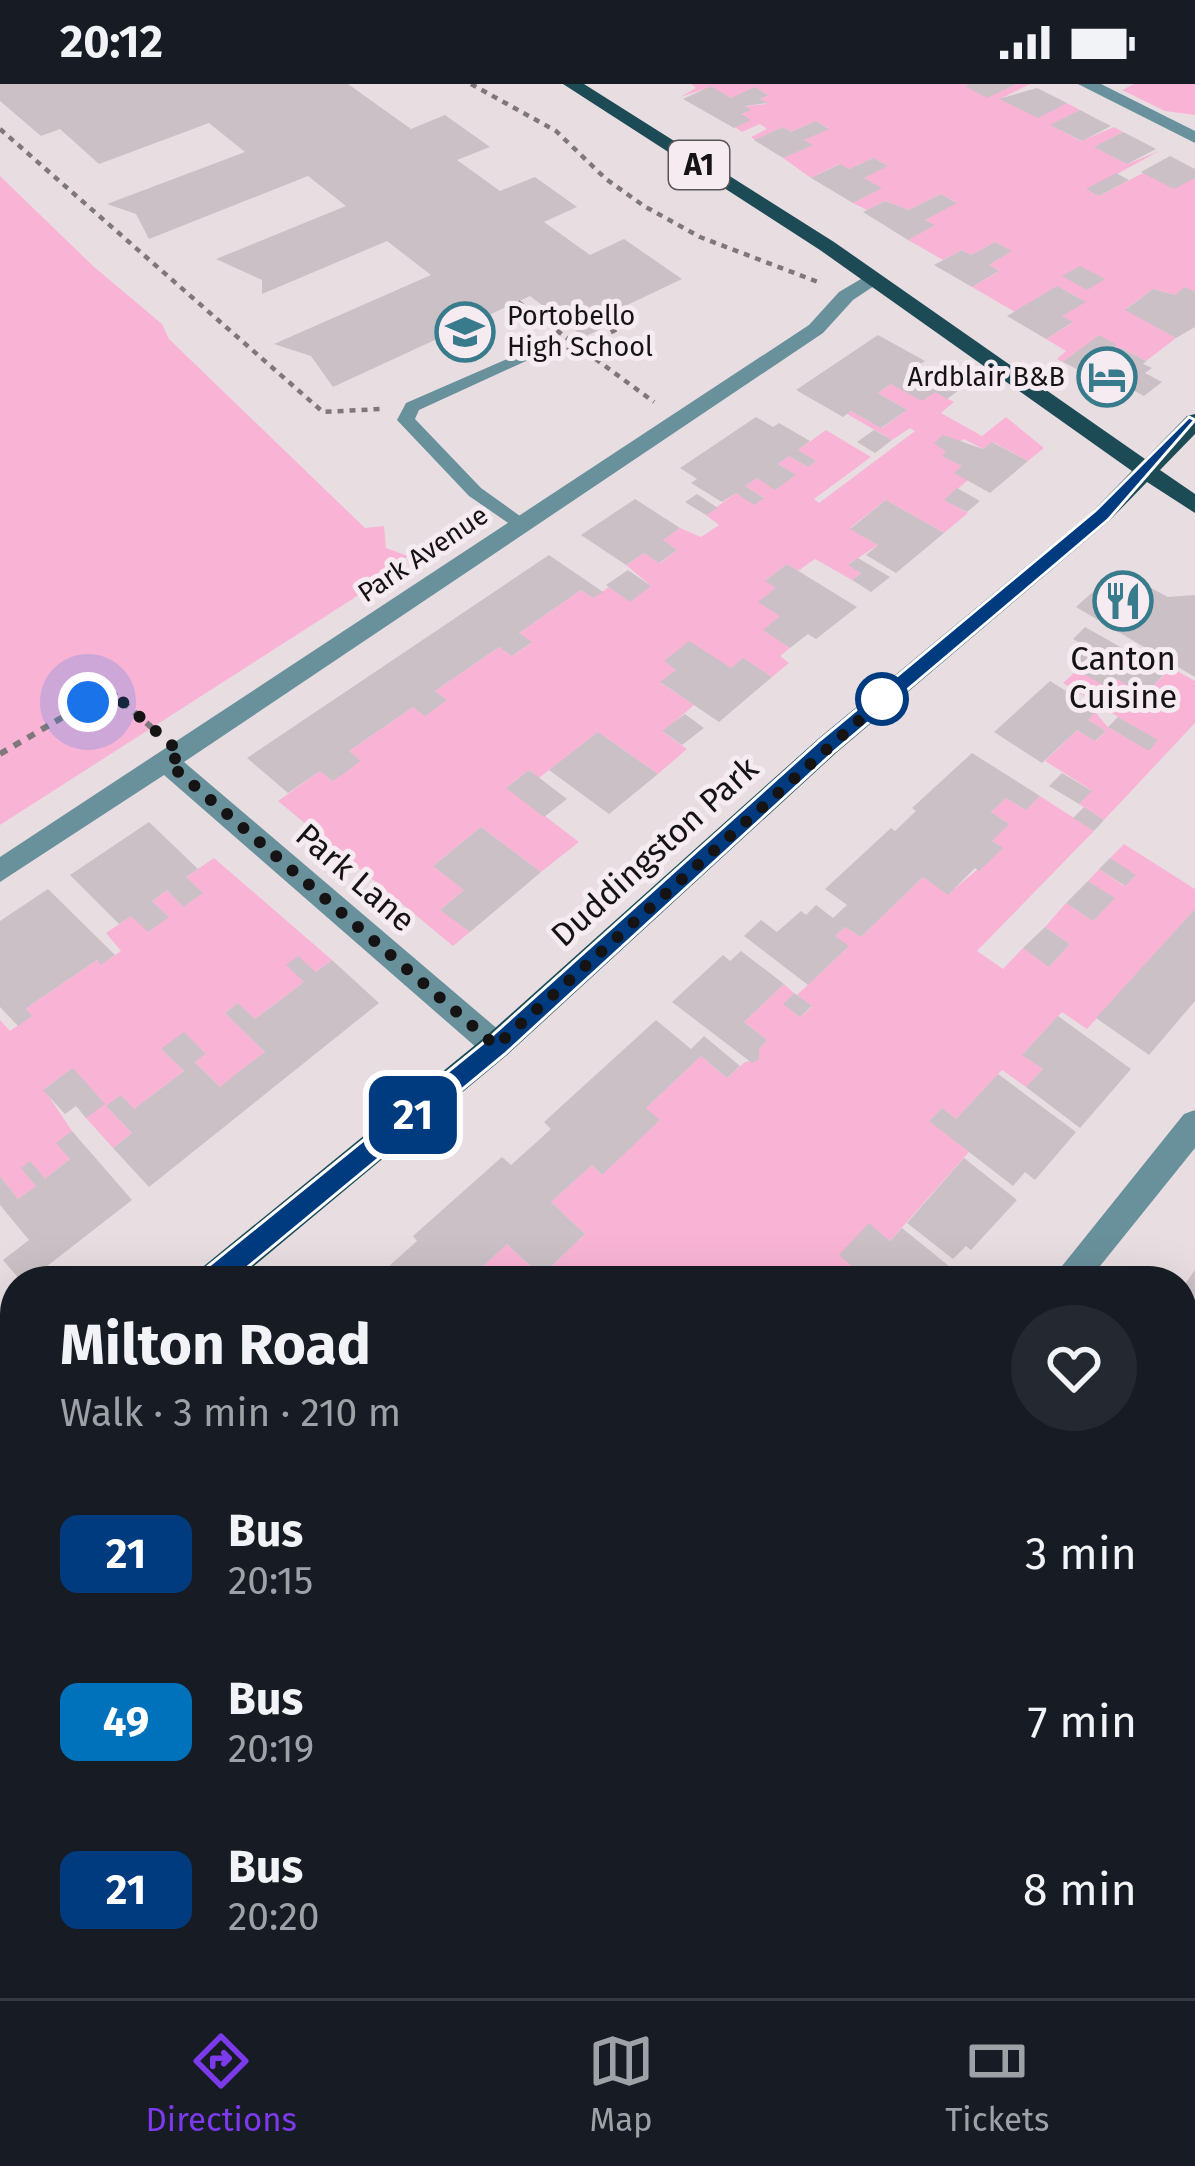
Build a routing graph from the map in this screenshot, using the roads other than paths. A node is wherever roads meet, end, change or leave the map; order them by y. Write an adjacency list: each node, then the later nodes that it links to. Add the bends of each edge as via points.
1 (572, 84): 4 (main road, A1)
2 (1087, 84): 3 (street)
3 (1195, 138)
4 (873, 280): 7 (main road, A1); 9 (street, Park Avenue, via 816,329)
5 (530, 356): 9 (lane, via 412,407 406,420 475,492)
6 (1195, 421): 7 (main road, Duddingston Park)
7 (1142, 471): 8 (main road, A1); 12 (main road, Duddingston Park, via 1102,516 827,746)
8 (1195, 505)
9 (520, 525): 10 (street, Park Avenue)
10 (175, 758): 11 (street, Park Avenue); 12 (street, Park Lane)
11 (0, 872)
12 (496, 1046): 14 (main road, Duddingston Park)
13 (1195, 1124): 15 (street)
14 (229, 1266)
15 (1079, 1266)

